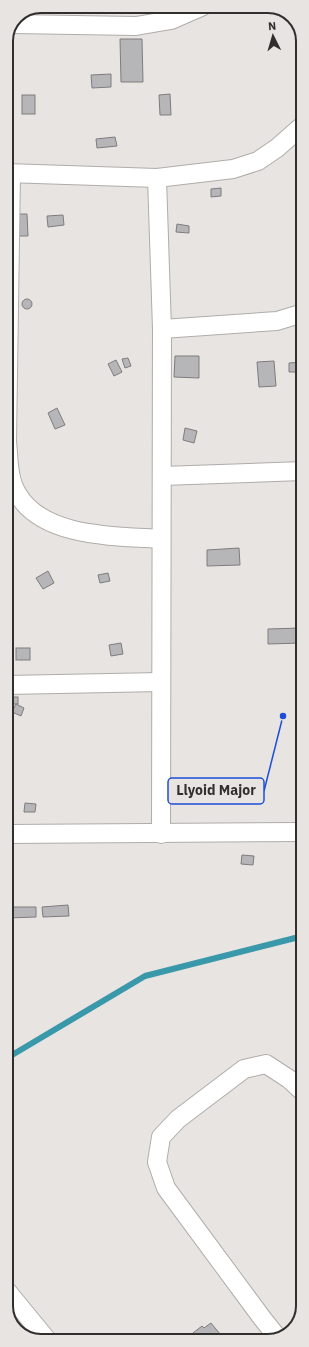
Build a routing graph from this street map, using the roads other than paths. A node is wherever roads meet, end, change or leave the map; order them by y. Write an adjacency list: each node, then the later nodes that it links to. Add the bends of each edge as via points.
1 (187, 13): 2 (street, via 171,20 136,26)
2 (19, 24)
3 (296, 131): 5 (street, via 258,161 233,169)
4 (13, 173): 5 (street)
5 (157, 178): 7 (street)
6 (296, 314): 7 (street, via 277,321)
7 (162, 329): 9 (street)
8 (296, 471): 9 (street)
9 (162, 476): 11 (street)
10 (13, 482): 11 (street, via 16,493 28,508 48,521 70,529 98,534)
11 (161, 539): 12 (street)
12 (161, 682): 13 (street); 16 (street)
13 (13, 685)
14 (296, 832): 16 (street)
15 (13, 834): 16 (street)
16 (161, 834)
17 (296, 1085): 19 (street, via 266,1064 244,1069 178,1119 161,1137 156,1162 166,1188)
18 (13, 1298): 20 (street)
19 (274, 1333)
20 (42, 1334)

